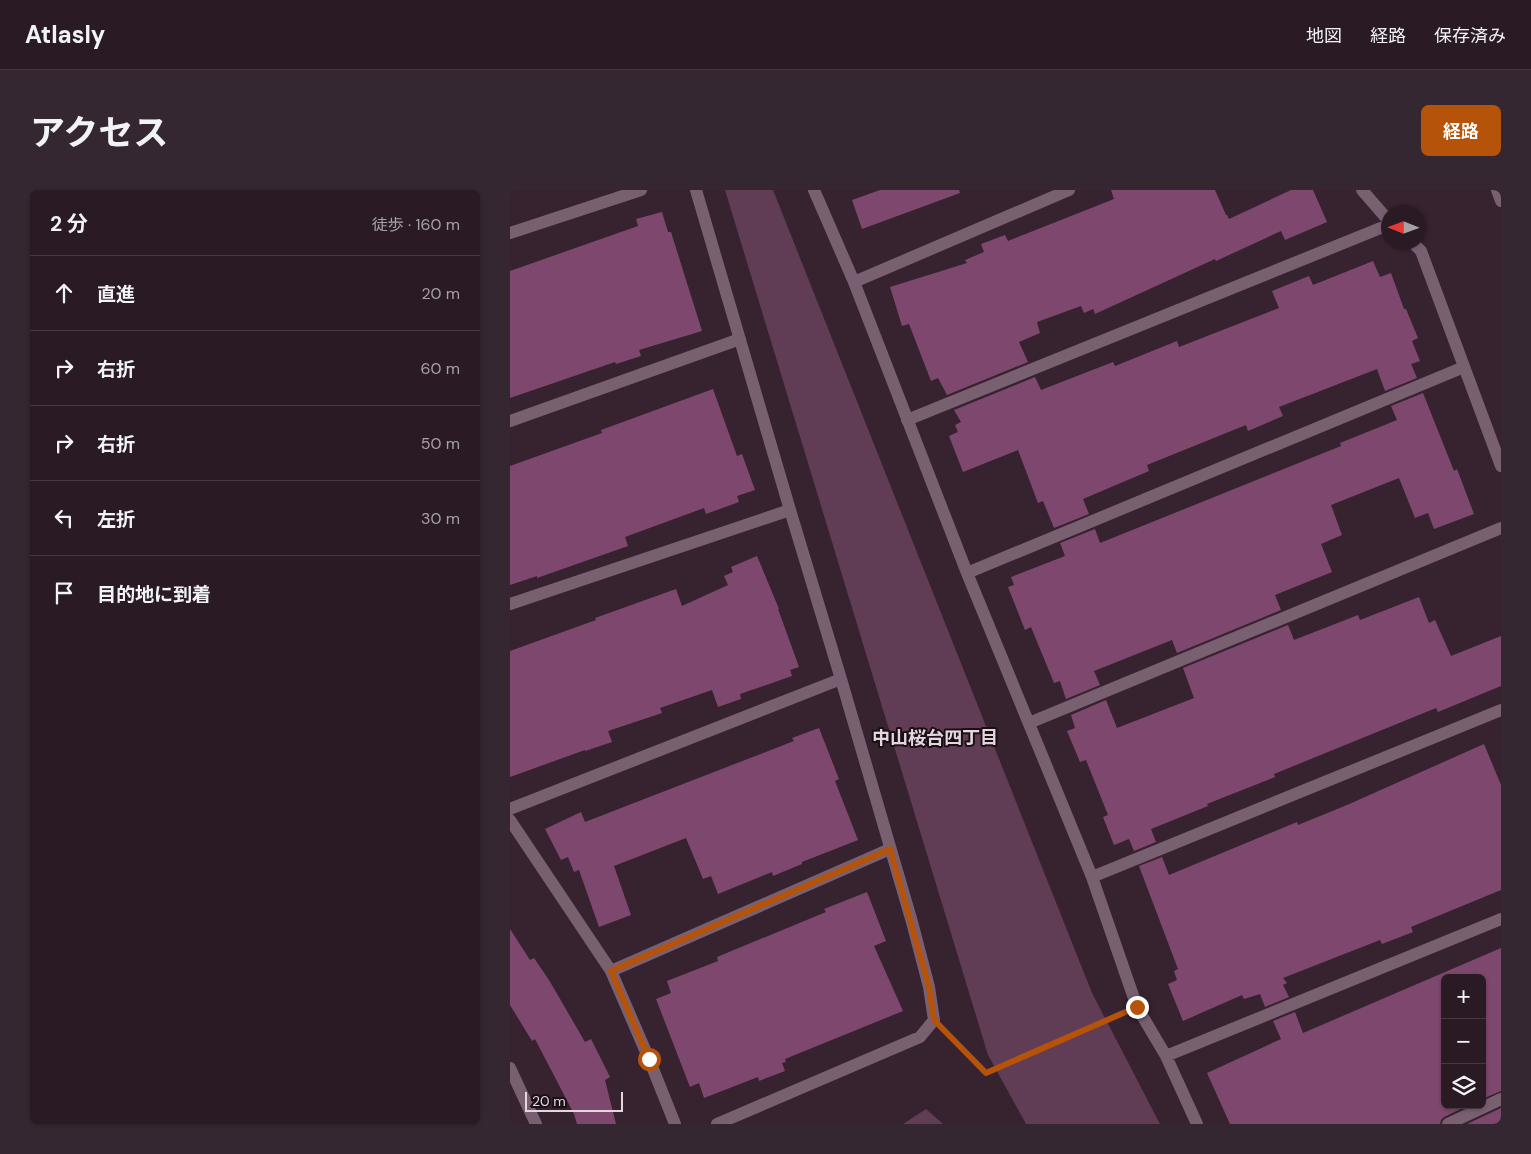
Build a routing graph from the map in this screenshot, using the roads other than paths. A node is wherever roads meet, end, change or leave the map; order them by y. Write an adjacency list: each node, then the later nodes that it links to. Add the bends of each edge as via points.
1 (641, 190): 10 (street)
2 (696, 190): 13 (street)
3 (814, 190): 12 (street)
4 (1069, 190): 12 (street)
5 (1362, 190): 8 (street)
6 (1497, 190): 7 (street)
7 (1501, 200)
8 (1381, 212)
9 (1381, 228): 15 (street)
10 (510, 233)
11 (1421, 250): 14 (street)
12 (854, 282): 15 (street)
13 (740, 339): 16 (street); 18 (street)
14 (1464, 367): 17 (street); 20 (street)
15 (906, 420): 20 (street)
16 (510, 422)
17 (1501, 466)
18 (790, 510): 21 (street); 22 (street)
19 (1501, 528): 24 (street)
20 (967, 573): 24 (street)
21 (510, 604)
22 (841, 679): 25 (street); 27 (street)
23 (1501, 710): 28 (street)
24 (1029, 723): 28 (street)
25 (510, 809)
26 (510, 820): 30 (street)
27 (890, 849): 30 (street); 36 (street, via 929,987 934,1020 920,1037)
28 (1092, 877): 31 (street, via 1137,1007)
29 (1501, 919): 31 (street)
30 (611, 971): 35 (street)
31 (1166, 1056): 37 (street)
32 (510, 1068): 34 (street)
33 (1501, 1099): 38 (street)
34 (536, 1124)
35 (675, 1124)
36 (717, 1124)
37 (1197, 1124)
38 (1448, 1124)

